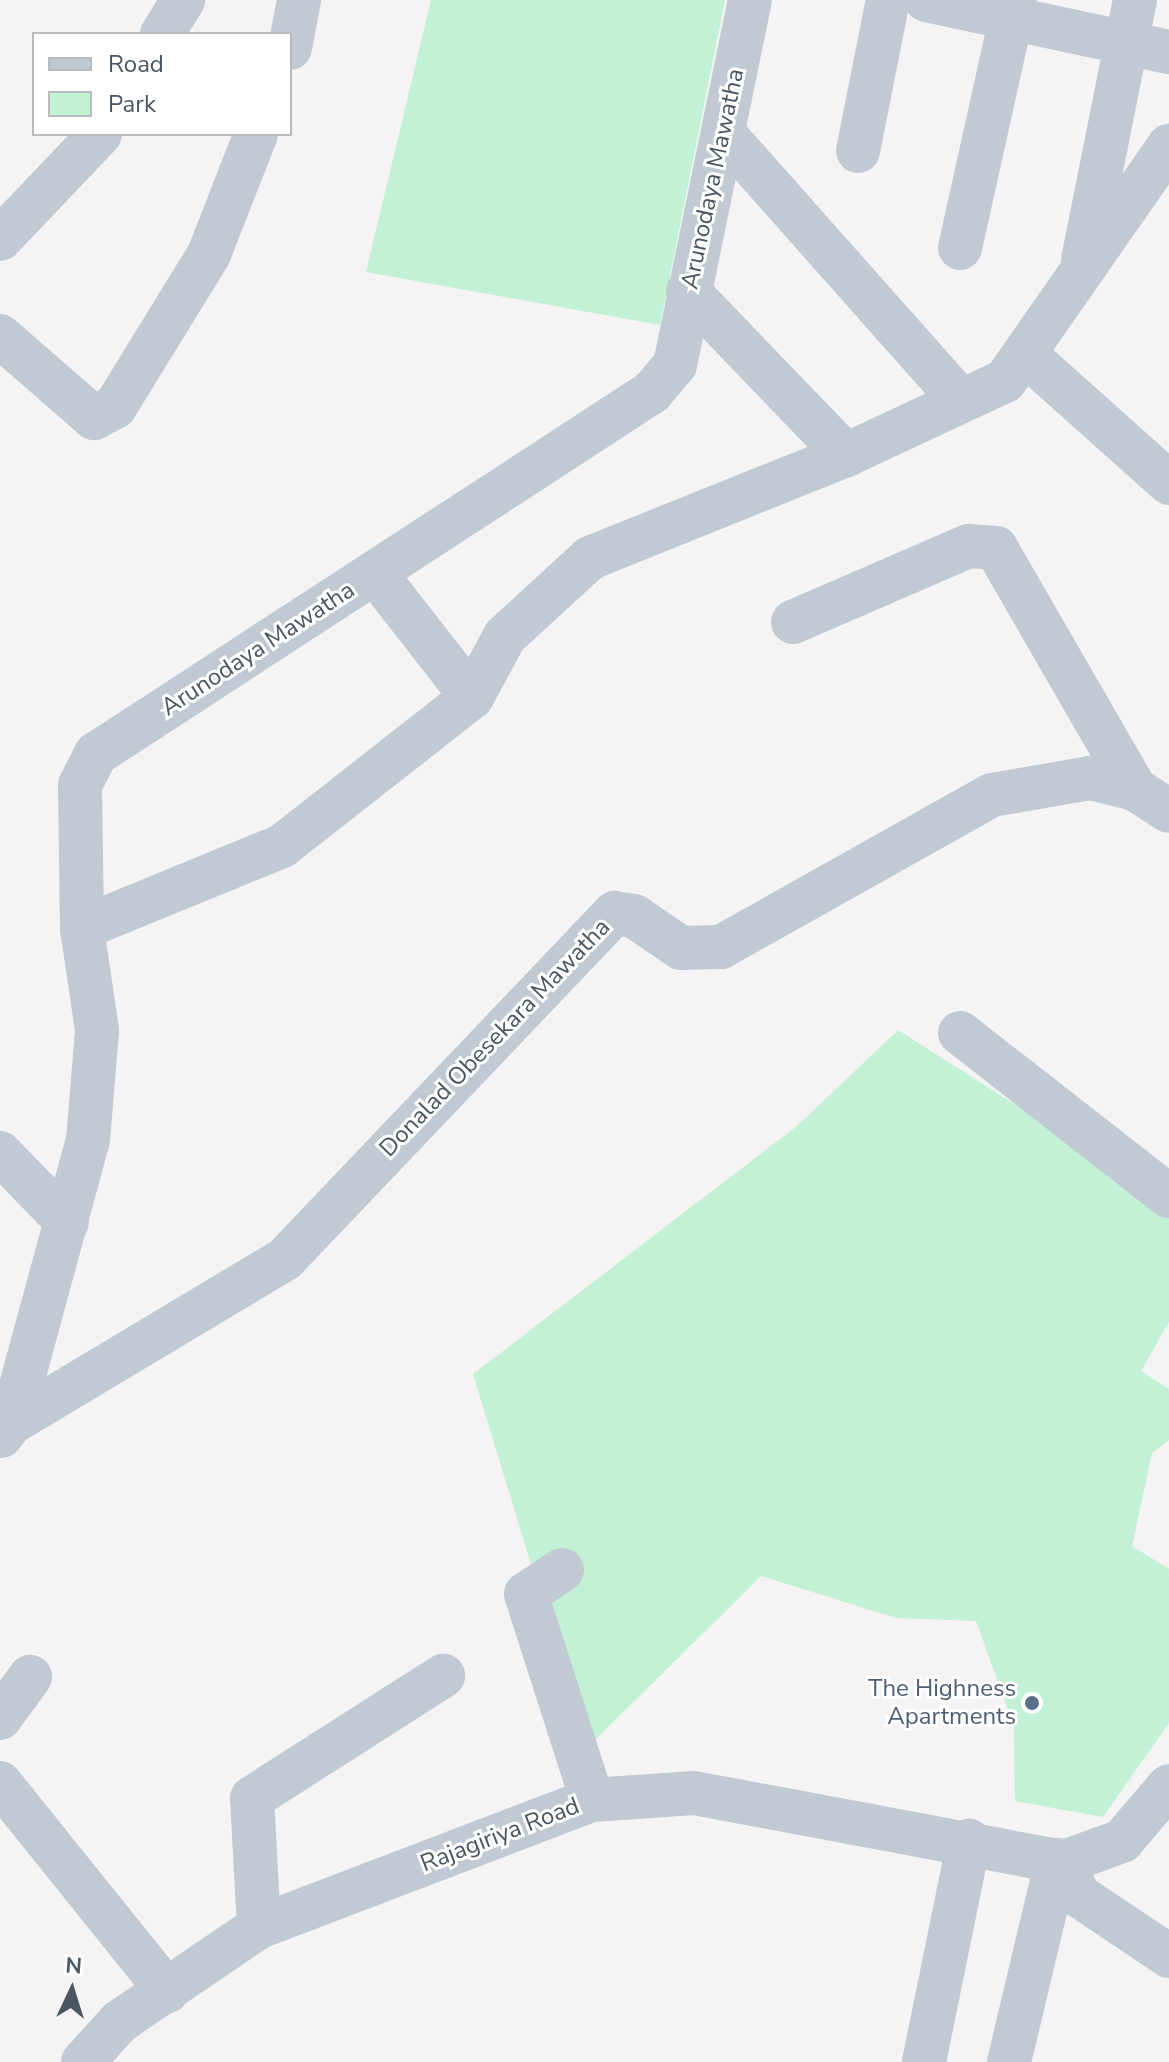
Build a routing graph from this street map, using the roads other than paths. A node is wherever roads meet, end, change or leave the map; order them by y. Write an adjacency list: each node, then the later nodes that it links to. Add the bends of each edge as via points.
1 (183, 0): 8 (street)
2 (299, 0): 9 (street)
3 (750, 0): 12 (street, Arunodaya Mawatha)
4 (888, 0): 16 (street)
5 (926, 0): 7 (street)
6 (1135, 0): 10 (street)
7 (1013, 9): 10 (street); 18 (street)
8 (163, 32)
9 (292, 37)
10 (1127, 43): 11 (street); 19 (street)
11 (1169, 52)
12 (725, 135): 20 (street, Arunodaya Mawatha); 23 (street)
13 (98, 136): 17 (street)
14 (255, 136): 21 (street, via 209,254 115,407 94,418 67,401)
15 (1169, 146): 19 (street)
16 (858, 151)
17 (0, 239)
18 (960, 248)
19 (1079, 279): 22 (street)
20 (688, 291): 24 (street); 26 (street, Arunodaya Mawatha, via 675,365 652,392)
21 (0, 336)
22 (1026, 355): 23 (street, via 1005,381); 25 (street)
23 (960, 400): 24 (street)
24 (846, 455): 28 (street, via 590,558 505,636)
25 (1169, 483)
26 (375, 573): 28 (street); 30 (street, Arunodaya Mawatha, via 96,754 80,785)
27 (793, 622): 29 (street, via 969,546 996,548)
28 (472, 697): 30 (street, via 282,846)
29 (1152, 800): 35 (street, Donalad Obesekara Mawatha, via 1090,778 992,795 721,947 681,948 634,916 615,913 285,1259)
30 (82, 928): 34 (street, Arunodaya Mawatha, via 97,1030 88,1140)
31 (960, 1033): 33 (street)
32 (0, 1153): 34 (street)
33 (1169, 1196)
34 (67, 1222): 35 (street, Arunodaya Mawatha)
35 (5, 1431)
36 (562, 1570): 42 (street, via 526,1594)
37 (443, 1676): 45 (street, via 252,1798)
38 (30, 1677): 39 (street)
39 (0, 1718)
40 (0, 1783): 47 (street)
41 (1169, 1786): 44 (street, via 1122,1841)
42 (592, 1800): 43 (street, Rajagiriya Road, via 694,1793); 45 (street, Rajagiriya Road)
43 (969, 1841): 44 (street, Rajagiriya Road); 49 (street)
44 (1060, 1861): 46 (street, via 1078,1895); 50 (street)
45 (259, 1927): 47 (street, Rajagiriya Road)
46 (1169, 1956)
47 (167, 1991): 48 (street, Rajagiriya Road, via 119,2022)
48 (83, 2062)
49 (924, 2062)
50 (1009, 2062)

